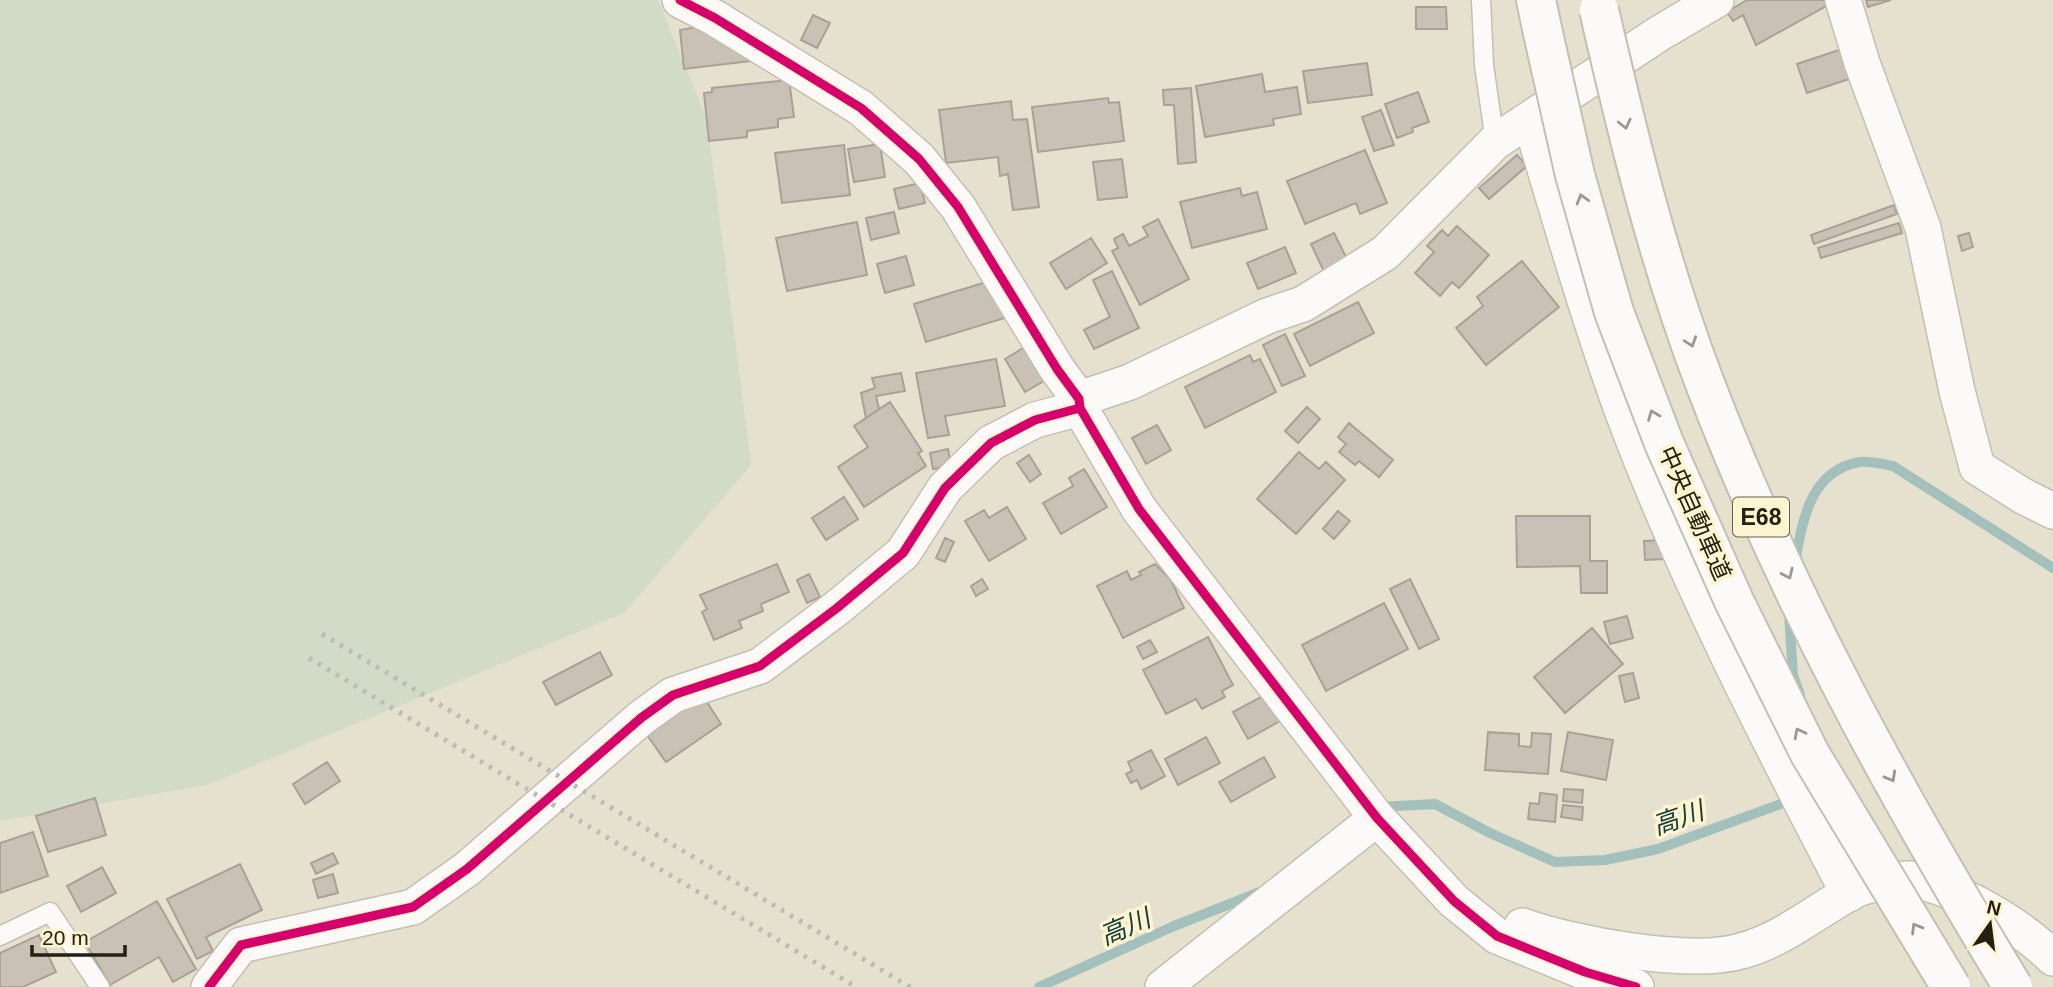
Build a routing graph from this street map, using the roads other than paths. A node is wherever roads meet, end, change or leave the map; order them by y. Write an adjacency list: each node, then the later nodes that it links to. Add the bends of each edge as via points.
1 (680, 0): 9 (street, via 860,108 919,159 958,207)
2 (1481, 0): 8 (lane)
3 (1716, 0): 7 (street)
4 (1843, 0): 10 (street, via 1923,228 1977,467)
5 (1598, 5): 21 (highway, E68, one-way to 21, bridge, via 1660,253 1752,498 1858,718)
6 (1539, 16): 20 (highway, 中央自動車道 / E68, one-way to 6, bridge, via 1810,754 1734,601 1664,443 1614,312)
7 (1530, 119): 8 (street); 12 (street, via 1626,418 1761,727)
8 (1495, 142): 9 (street, via 1385,253 1303,304 1267,316)
9 (1080, 404): 11 (street, via 1139,509); 17 (street, via 990,443 945,488 903,553 837,608 760,666 673,695 467,869 413,907 241,945)
10 (2053, 511)
11 (1377, 818): 13 (street); 18 (street)
12 (1849, 894): 13 (street, via 1799,926 1741,951 1692,957 1538,932); 15 (street, via 1907,878 1943,889 1999,917)
13 (1454, 901): 19 (street, via 1497,936)
14 (0, 936): 16 (lane, via 50,912)
15 (2053, 958)
16 (100, 987)
17 (209, 987)
18 (1163, 987)
19 (1636, 987)
20 (1951, 987)
21 (2013, 987)

